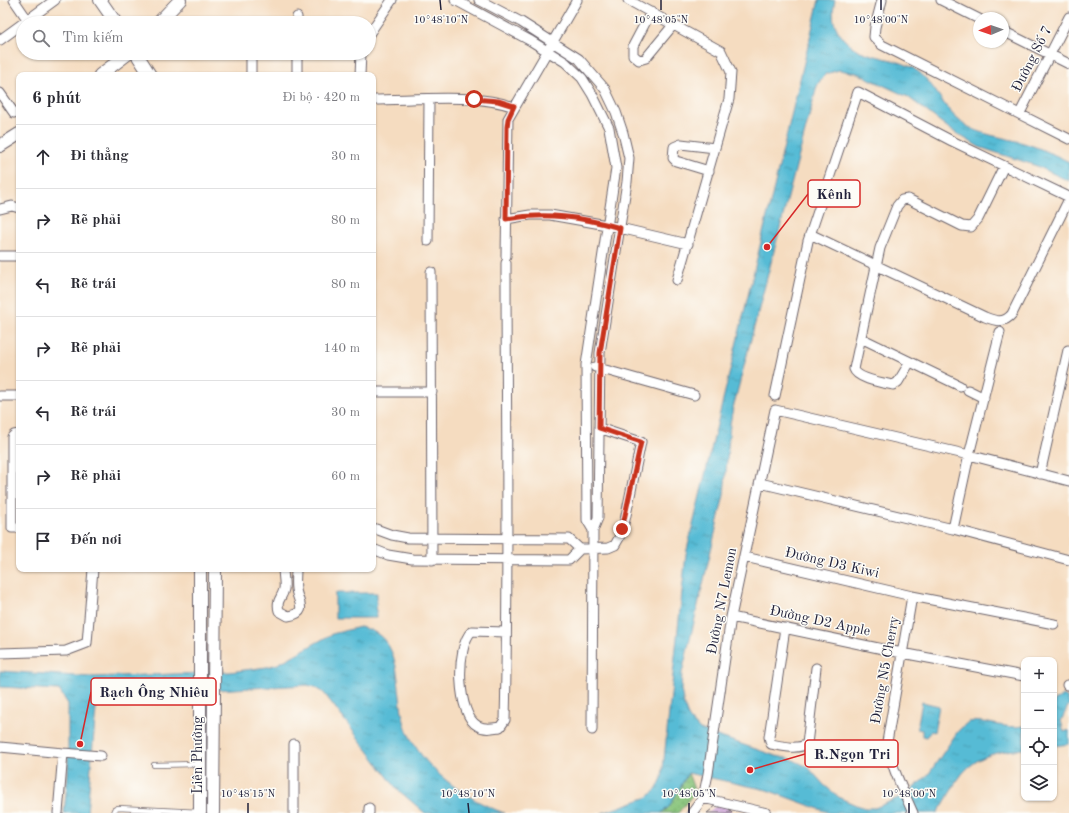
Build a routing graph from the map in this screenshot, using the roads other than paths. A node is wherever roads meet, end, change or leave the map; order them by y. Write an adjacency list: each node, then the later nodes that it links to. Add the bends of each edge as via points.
1 (14, 0): 13 (street)
2 (55, 0): 14 (street)
3 (100, 0): 15 (street)
4 (180, 0): 16 (street)
5 (392, 0): 19 (street)
6 (455, 0): 25 (street)
7 (479, 0): 24 (street)
8 (577, 0): 24 (street)
9 (628, 0): 12 (street)
10 (882, 0): 43 (street, via 874,38 882,45)
11 (941, 0): 17 (street)
12 (651, 12): 20 (street); 20 (street, via 633,46 633,55 639,60 646,58)
13 (25, 16)
14 (31, 16)
15 (111, 16)
16 (165, 16)
17 (973, 16)
18 (1069, 17): 26 (street, Đường Số 7)
19 (376, 24)
20 (674, 24): 47 (street, via 721,50 731,72 729,99)
21 (16, 28): 23 (street)
22 (1009, 34): 26 (street)
23 (0, 40)
24 (553, 42): 25 (street); 55 (street, via 579,59 588,69 605,89 616,112 629,158)
25 (548, 52): 41 (street); 54 (street, via 565,62 582,78 609,128 616,168)
26 (1050, 54): 32 (street); 43 (street, Đường Số 7)
27 (119, 60): 33 (street)
28 (140, 60): 34 (street)
29 (251, 60): 35 (street)
30 (297, 60): 36 (street)
31 (361, 60): 37 (street)
32 (1069, 64)
33 (104, 72)
34 (148, 72)
35 (251, 72)
36 (297, 72)
37 (360, 72)
38 (0, 93): 42 (street)
39 (376, 100): 40 (street)
40 (429, 100): 41 (street, via 498,101); 57 (street)
41 (514, 106): 53 (street, via 507,127)
42 (14, 113)
43 (1020, 113): 45 (street)
44 (16, 136): 46 (street)
45 (1069, 139)
46 (0, 146)
47 (715, 148): 49 (street); 49 (street, via 681,144 674,147 673,158 676,161)
48 (1004, 166): 50 (street); 56 (street, via 858,92); 61 (street, via 978,219 971,227 962,226 911,201 902,200 886,231)
49 (708, 171): 58 (street)
50 (1069, 198): 61 (street, via 1012,314 1005,320 994,321)
51 (16, 207): 52 (street)
52 (0, 209)
53 (506, 219): 54 (street, via 550,215); 88 (street)
54 (607, 225): 55 (street); 68 (street)
55 (620, 228): 58 (street); 69 (street)
56 (810, 234): 61 (street); 75 (street)
57 (428, 241)
58 (688, 244): 63 (street)
59 (0, 256): 60 (street)
60 (16, 256)
61 (876, 265): 65 (street)
62 (431, 272): 71 (street)
63 (677, 280)
64 (1000, 332): 76 (street)
65 (861, 338): 67 (street); 67 (street, via 854,369 858,375 891,385 896,384)
66 (1068, 350): 80 (street)
67 (910, 362): 76 (street)
68 (586, 365): 69 (street); 86 (street, via 586,520)
69 (600, 367): 72 (street); 77 (street)
70 (376, 392): 71 (street)
71 (432, 392): 87 (street)
72 (694, 395)
73 (0, 396): 74 (street)
74 (16, 396)
75 (775, 396)
76 (984, 398): 79 (street)
77 (599, 428): 86 (street, via 598,518); 90 (street, via 641,442 619,538 615,545 608,548)
78 (16, 435): 83 (street, via 12,437 12,528)
79 (969, 455): 80 (street); 82 (street, Đường N7 Lemon, via 775,410); 85 (street)
80 (1040, 474): 81 (street)
81 (1069, 481)
82 (760, 483): 85 (street); 92 (street, Đường N7 Lemon)
83 (16, 528)
84 (376, 529): 87 (street, via 392,535)
85 (953, 529): 95 (street)
86 (593, 530): 90 (street)
87 (432, 539): 88 (street); 93 (street)
88 (507, 539): 89 (street, via 569,539); 94 (street)
89 (580, 549): 90 (street); 94 (street, via 569,560)
90 (593, 549): 110 (street)
91 (376, 550): 93 (street, via 388,555)
92 (745, 557): 101 (street, Đường D3 Kiwi); 102 (street, Đường N7 Lemon)
93 (432, 560): 94 (street)
94 (506, 560): 105 (street)
95 (1069, 560)
96 (93, 572): 106 (street, via 87,643 66,651)
97 (200, 572): 115 (street, Liên Phường)
98 (215, 572): 121 (street, Liên Phường)
99 (283, 572): 100 (street, via 284,589 278,598 278,606 279,611 288,616 298,613 301,609 296,591)
100 (296, 572)
101 (912, 596): 103 (street, Đường D3 Kiwi); 107 (street, Đường N5 Cherry)
102 (731, 616): 104 (street, Đường D2 Apple); 117 (street, Đường N7 Lemon)
103 (1054, 624)
104 (785, 628): 107 (street, Đường D2 Apple); 108 (street, via 769,737 771,744 788,747 807,744)
105 (506, 632): 105 (street, via 505,720 500,727 486,729 470,720 461,694 461,650 467,635 472,631)
106 (0, 653)
107 (902, 653): 109 (street, Đường D2 Apple); 125 (street, Đường N5 Cherry, via 887,742 889,754)
108 (816, 668)
109 (1021, 675)
110 (592, 730)
111 (294, 744): 122 (street)
112 (0, 747): 113 (street)
113 (65, 753): 114 (street); 118 (street)
114 (101, 756)
115 (199, 764): 116 (lane); 120 (street, Liên Phường)
116 (154, 765)
117 (703, 798): 123 (street); 124 (street)
118 (58, 813)
119 (113, 813): 120 (lane, via 115,808)
120 (200, 813)
121 (213, 813)
122 (294, 813)
123 (692, 813)
124 (767, 813)
125 (913, 813)

